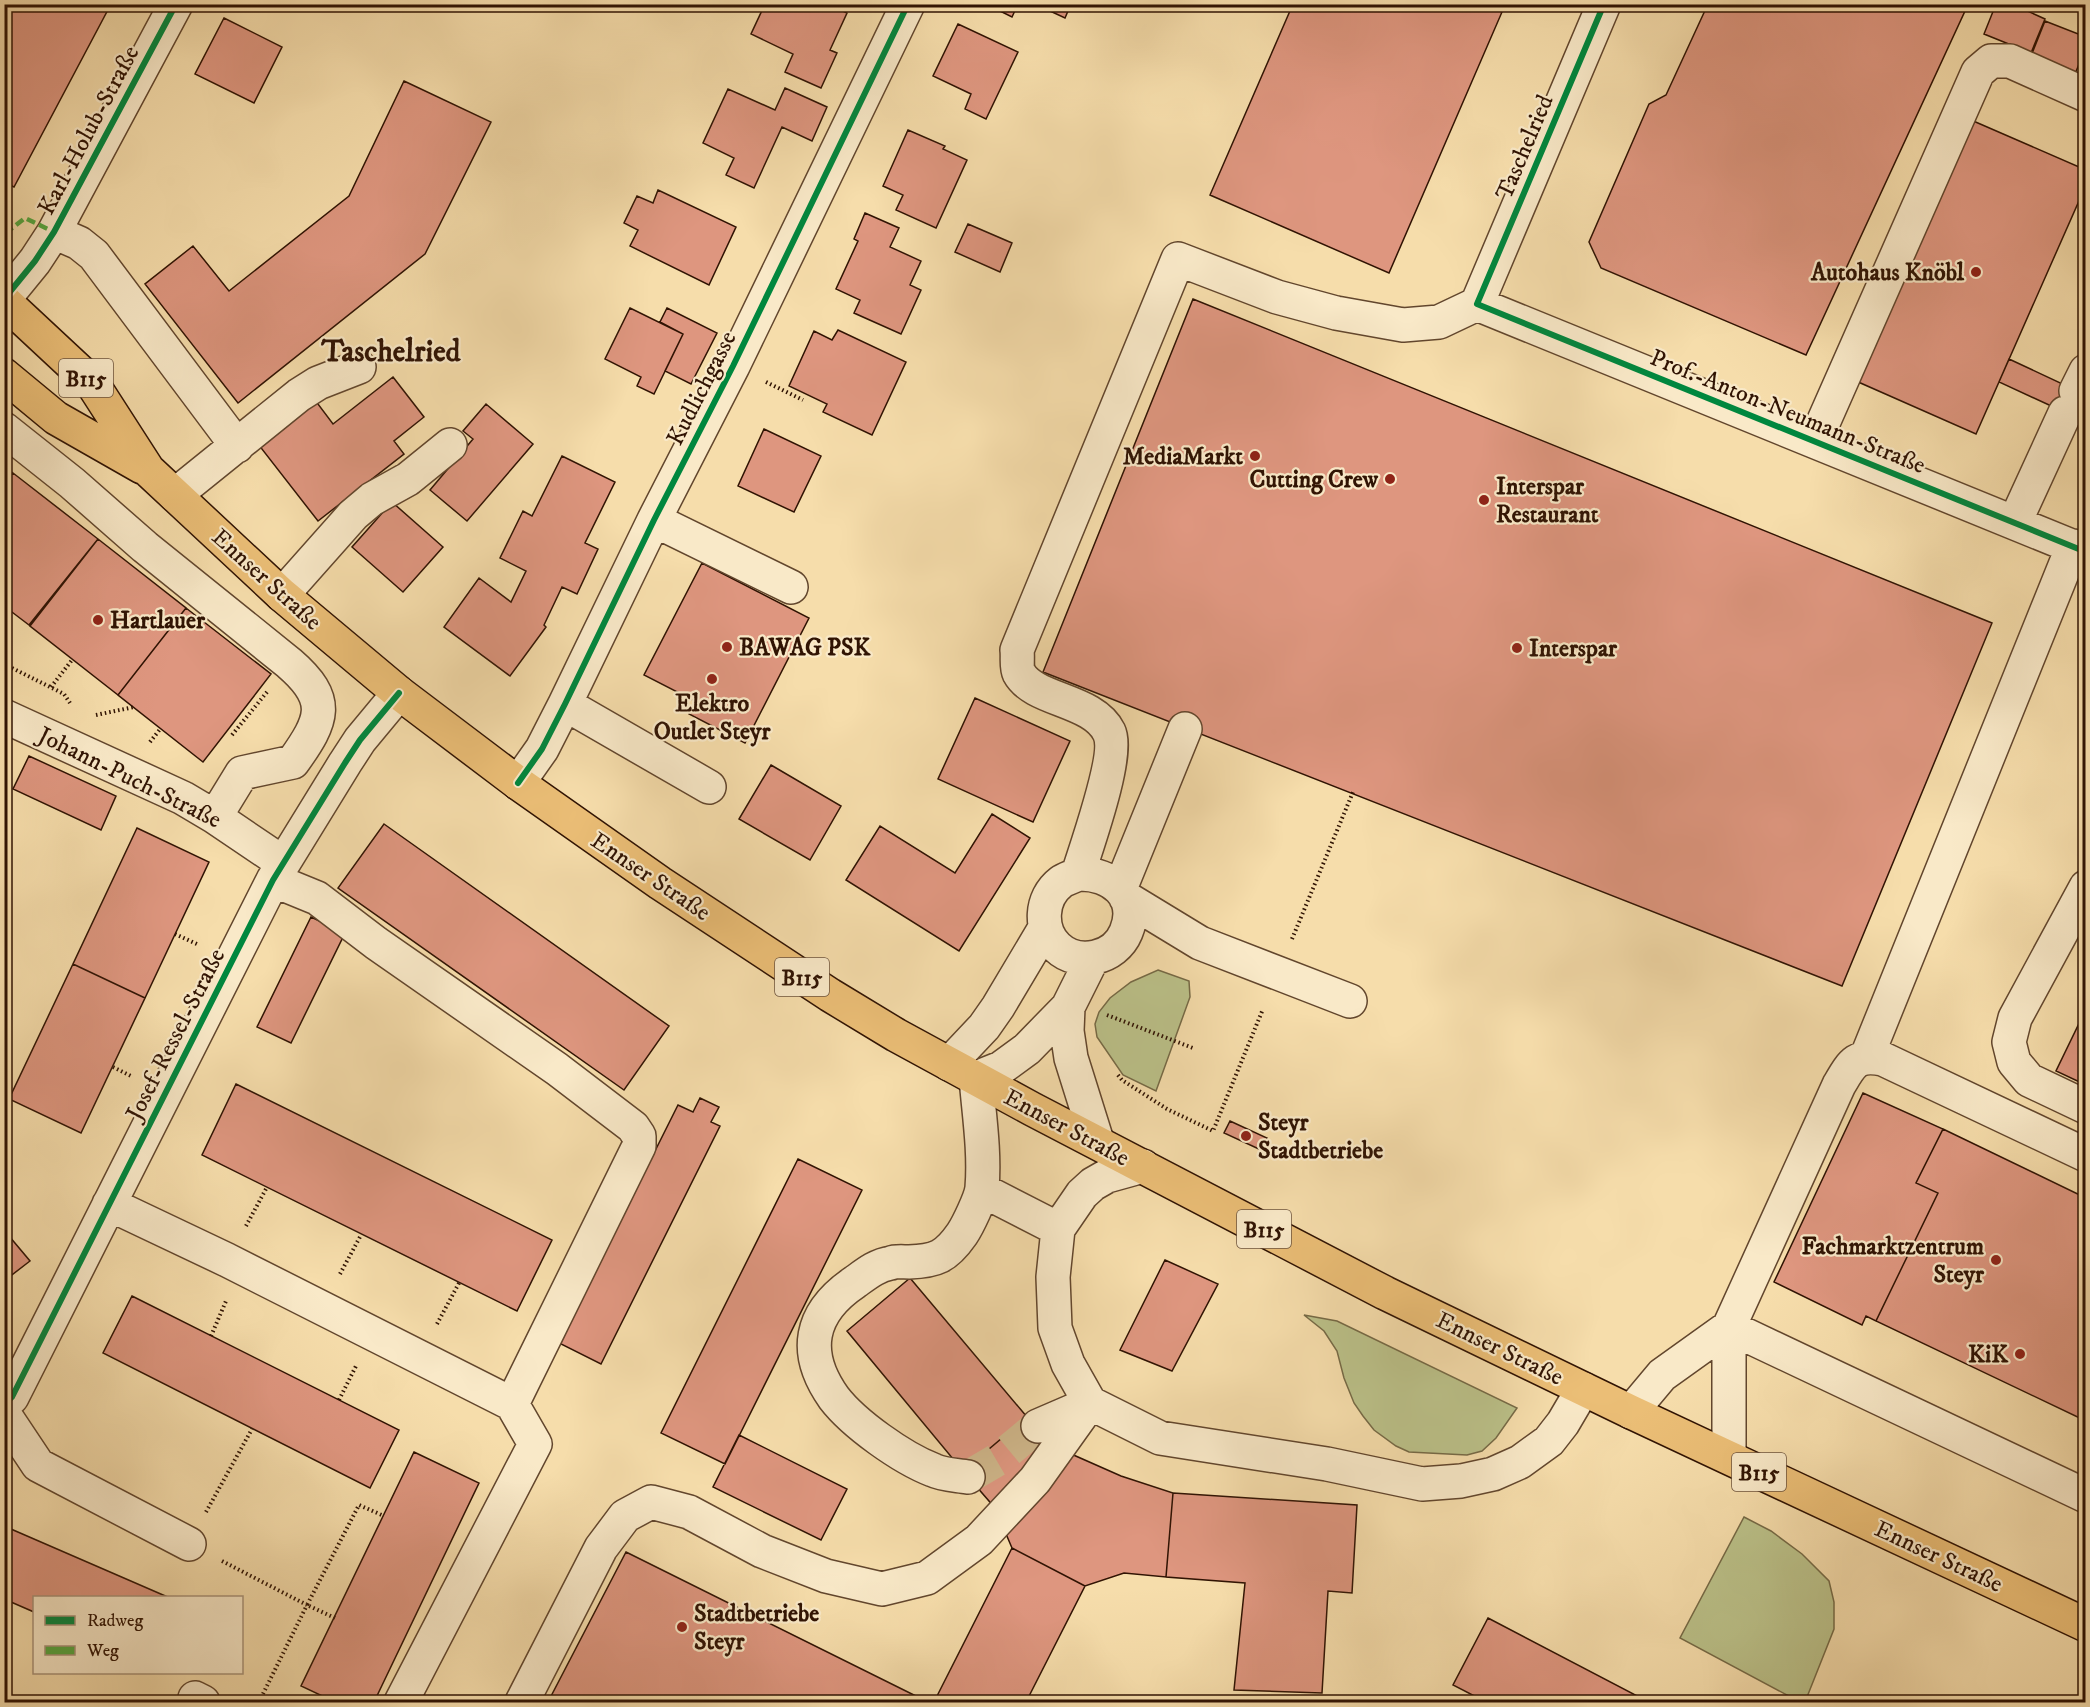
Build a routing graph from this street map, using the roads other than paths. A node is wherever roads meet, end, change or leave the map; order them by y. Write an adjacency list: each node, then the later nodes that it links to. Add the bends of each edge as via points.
1 (176, 4): 5 (street, Karl-Holub-Straße)
2 (908, 4): 17 (street, Kudlichgasse)
3 (1604, 4): 7 (street, Taschelried)
4 (2085, 95): 12 (street, via 2010,61 1990,61 1978,72)
5 (54, 232): 6 (street, Karl-Holub-Straße); 14 (street, via 94,255)
6 (4, 300): 15 (main road, Ennser Straße / B115, via 92,383)
7 (1477, 304): 12 (street, Prof.-Anton-Neumann-Straße); 30 (street, via 1439,322 1403,325 1277,297 1178,259 1017,650 1018,671 1028,684 1095,715 1110,733 1106,783)
8 (359, 367): 14 (street, via 299,395)
9 (4, 375): 15 (main road, Ennser Straße / B115, via 56,418)
10 (2076, 392): 18 (street)
11 (4, 429): 28 (street, via 289,663 315,690 320,709 309,740 293,762 242,773)
12 (1815, 441): 18 (street, Prof.-Anton-Neumann-Straße)
13 (450, 445): 21 (street, via 353,515)
14 (237, 446): 16 (street)
15 (148, 470): 16 (main road, Ennser Straße / B115)
16 (175, 495): 21 (main road, Ennser Straße / B115)
17 (654, 520): 20 (street); 23 (street, Kudlichgasse)
18 (2015, 522): 19 (street, Prof.-Anton-Neumann-Straße)
19 (2079, 549): 38 (street)
20 (791, 587)
21 (282, 595): 22 (main road, Ennser Straße / B115)
22 (399, 693): 26 (main road, Ennser Straße / B115); 29 (street, Josef-Ressel-Straße, via 360,740)
23 (565, 704): 26 (street, Kudlichgasse, via 542,749); 27 (street)
24 (4, 716): 28 (street, Johann-Puch-Straße)
25 (1185, 729): 32 (street)
26 (518, 783): 39 (main road, Ennser Straße / B115, via 660,884 830,995)
27 (709, 787)
28 (215, 816): 29 (street, Johann-Puch-Straße)
29 (278, 872): 45 (street, Josef-Ressel-Straße); 50 (street, via 557,1069 633,1127 639,1136 639,1146)
30 (1078, 874): 32 (street, via 1108,879); 33 (street, via 1061,882 1050,894 1044,910)
31 (2085, 887): 40 (street, via 2015,1018 2009,1042 2014,1062 2029,1080)
32 (1123, 893): 34 (street); 35 (street, via 1130,914 1127,931)
33 (1046, 928): 35 (street, via 1063,952 1077,958); 39 (street, via 984,1027)
34 (1188, 935): 35 (street); 36 (street, via 1200,943 1282,960)
35 (1105, 952): 37 (street)
36 (1350, 1001)
37 (1084, 1010): 39 (street, via 1001,1068); 41 (street, via 1066,1031)
38 (1867, 1056): 42 (street, via 1883,1059); 47 (street, via 1851,1065 1839,1085)
39 (962, 1071): 41 (main road, Ennser Straße / B115); 44 (street, via 981,1130)
40 (2085, 1107)
41 (1097, 1141): 43 (main road, Ennser Straße / B115)
42 (2085, 1155)
43 (1143, 1166): 46 (street, via 1093,1184); 48 (main road, Ennser Straße / B115, via 1385,1293)
44 (982, 1190): 46 (street); 56 (street, via 963,1232 947,1252 934,1260 891,1262 872,1270 829,1303 818,1320 813,1343 817,1366 841,1407 910,1460 935,1472)
45 (109, 1204): 50 (street); 51 (street, Josef-Ressel-Straße)
46 (1058, 1229): 49 (street, via 1053,1277 1055,1328 1068,1364)
47 (1729, 1327): 52 (street, via 1662,1375); 55 (street); 57 (street)
48 (1583, 1389): 49 (street, via 1549,1441 1520,1462 1493,1474 1422,1484 1327,1464 1160,1438); 52 (main road, Ennser Straße / B115)
49 (1090, 1403): 54 (street); 61 (street, via 1035,1480 979,1540 927,1578 882,1589 826,1576 762,1551 689,1512 651,1502 625,1516 601,1548)
50 (512, 1404): 60 (street, via 535,1444)
51 (4, 1406)
52 (1631, 1412): 55 (main road, Ennser Straße / B115)
53 (4, 1414): 58 (street, via 38,1465)
54 (1038, 1426)
55 (1729, 1458): 59 (main road, Ennser Straße / B115)
56 (968, 1477)
57 (2085, 1496)
58 (189, 1544)
59 (2085, 1625)
60 (401, 1702)
61 (522, 1702)

